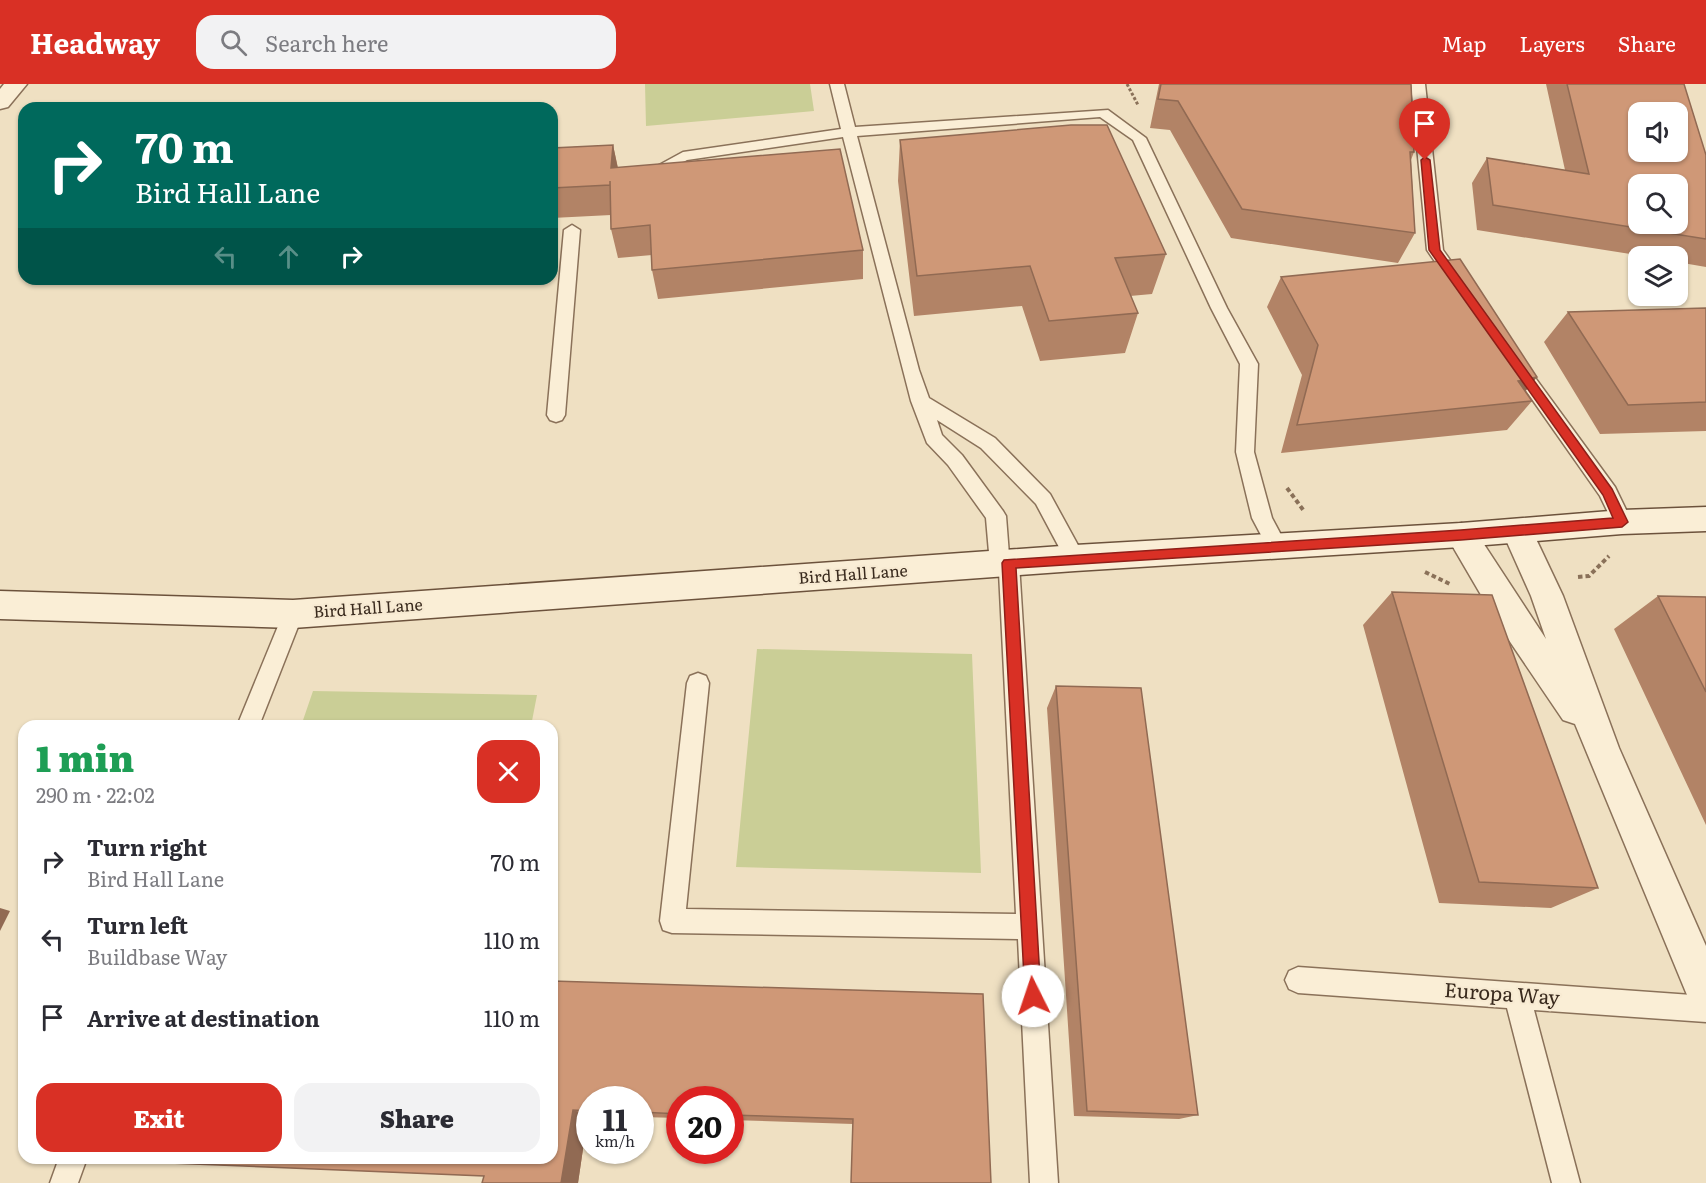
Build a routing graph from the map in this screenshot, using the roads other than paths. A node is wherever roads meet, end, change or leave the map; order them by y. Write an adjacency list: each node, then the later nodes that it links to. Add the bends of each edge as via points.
1 (16, 84): 4 (street)
2 (837, 84): 5 (lane)
3 (1418, 84): 8 (lane, via 1434,250)
4 (0, 102)
5 (849, 132): 6 (lane, via 683,156); 10 (lane); 16 (lane, via 1103,113 1138,138 1249,363 1245,452 1262,518)
6 (634, 183)
7 (572, 230): 11 (lane)
8 (1468, 297)
9 (1502, 345): 13 (lane, via 1608,492)
10 (921, 401): 17 (lane, via 988,443 1043,499); 18 (lane, via 934,438 996,516)
11 (556, 415)
12 (1706, 519): 13 (street, Bird Hall Lane)
13 (1622, 522): 14 (street, Bird Hall Lane)
14 (1516, 531): 15 (street, Bird Hall Lane); 23 (street, via 1547,596)
15 (1461, 535): 16 (street, Bird Hall Lane); 23 (street)
16 (1277, 546): 17 (street, Bird Hall Lane)
17 (1075, 558): 18 (street, Bird Hall Lane)
18 (1004, 564): 20 (street, Bird Hall Lane); 24 (lane)
19 (0, 605): 20 (street, Bird Hall Lane)
20 (293, 614): 22 (lane)
21 (698, 683): 24 (lane, via 672,921)
22 (250, 720)
23 (1601, 748): 26 (street)
24 (1029, 927): 31 (lane)
25 (1298, 980): 27 (lane, Europa Way)
26 (1706, 993)
27 (1517, 996): 28 (lane, Europa Way); 32 (lane)
28 (1706, 1009)
29 (71, 1164): 30 (lane)
30 (64, 1183)
31 (1044, 1183)
32 (1566, 1183)

